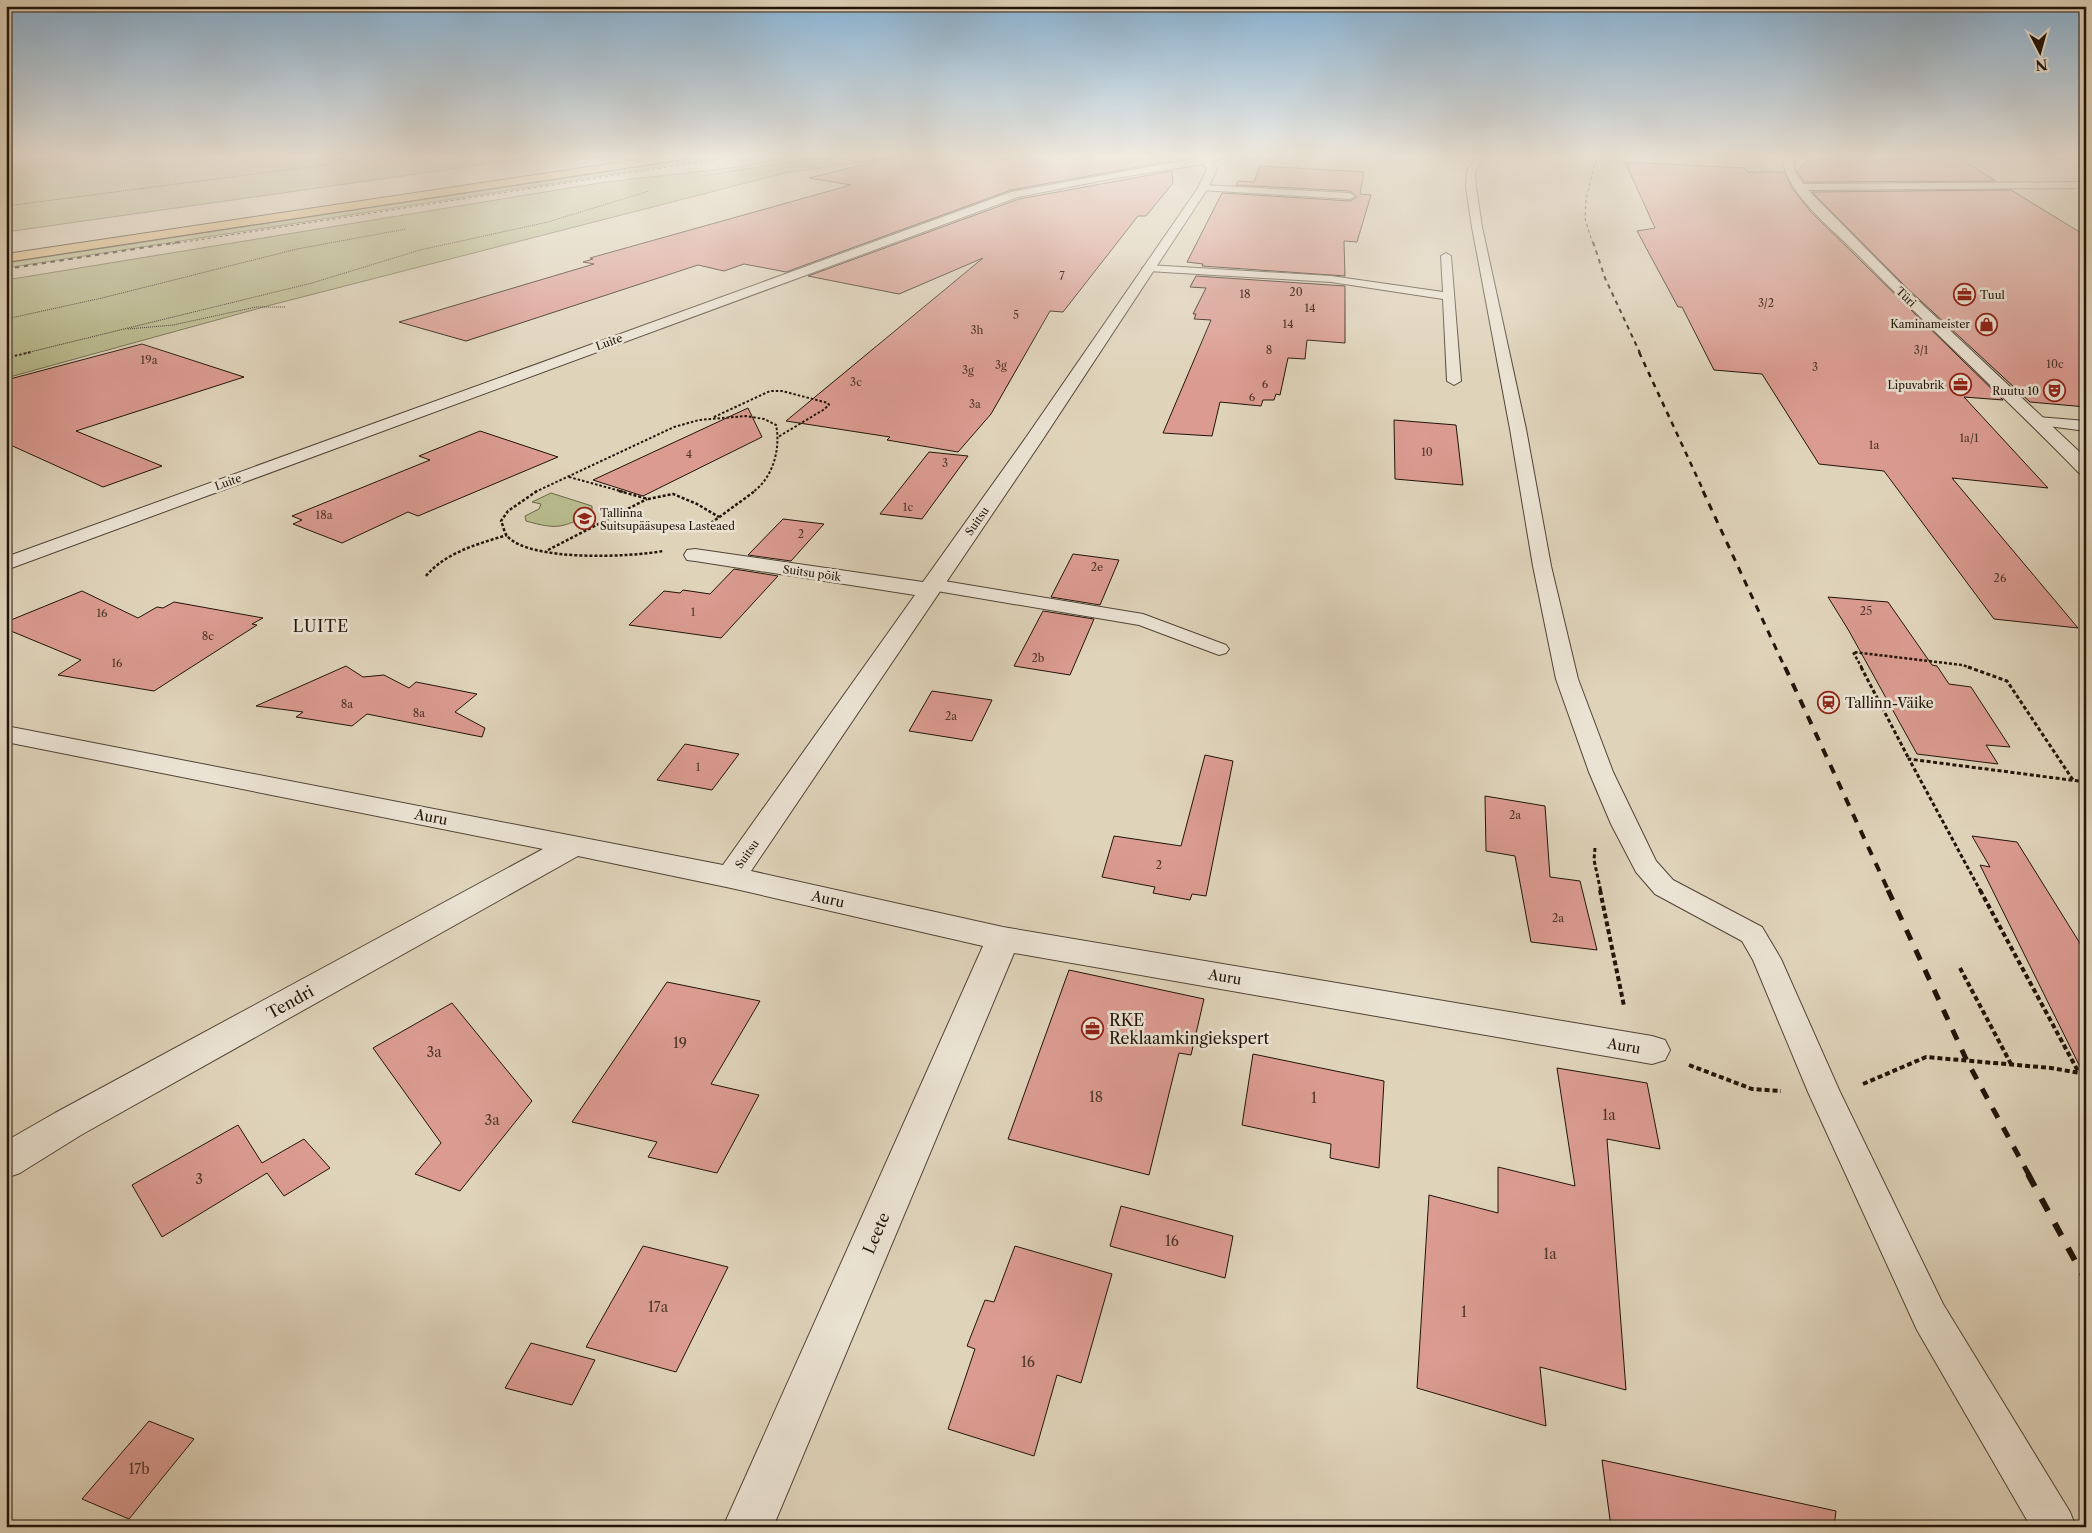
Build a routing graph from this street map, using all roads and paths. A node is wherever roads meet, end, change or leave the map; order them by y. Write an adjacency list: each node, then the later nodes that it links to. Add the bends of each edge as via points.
1 (165, 228): 9 (highway)
2 (209, 228): 11 (highway)
3 (411, 228): 15 (path, via 297,249)
4 (523, 228): 16 (path, via 420,250 312,283)
5 (924, 228): 31 (street, Luite)
6 (1176, 228): 12 (street, Suitsu)
7 (1478, 228): 39 (lane, via 1542,566 1567,679)
8 (1838, 228): 20 (street, Türi, via 1901,292)
9 (6, 251)
10 (1446, 256): 13 (lane)
11 (6, 258)
12 (1148, 268): 13 (lane, via 1331,279); 33 (street, Suitsu, via 1034,440)
13 (1449, 296): 18 (lane)
14 (286, 307): 16 (path, via 256,307 173,325)
15 (6, 319)
16 (118, 330): 17 (path)
17 (6, 358)
18 (1454, 381)
19 (711, 418): 22 (path, via 746,416 764,419 776,425); 22 (path, via 770,391 828,403 823,410); 24 (path, via 666,430)
20 (2038, 421): 21 (lane); 23 (street, Türi)
21 (2086, 426)
22 (778, 437): 26 (path, via 771,468 762,486)
23 (2086, 469)
24 (569, 476): 25 (path); 27 (path, via 537,491 508,511 501,521)
25 (648, 499): 26 (path, via 673,494); 29 (path)
26 (719, 517): 28 (path)
27 (506, 535): 29 (path, via 522,544); 32 (path, via 442,562)
28 (671, 549): 29 (path, via 603,557); 30 (path)
29 (547, 550)
30 (695, 555): 33 (street, Suitsu põik)
31 (6, 564)
32 (426, 576)
33 (930, 588): 34 (lane, via 1142,620); 41 (street, Suitsu)
34 (1219, 649)
35 (6, 734): 40 (street, Auru)
36 (1909, 759): 37 (path); 37 (path, via 1853,652 1962,665 2007,681); 47 (path)
37 (2073, 780): 38 (path)
38 (2086, 782)
39 (1624, 824): 44 (path, via 1595,842 1594,860); 52 (lane, via 1645,866 1664,887 1752,934 1767,959 1824,1092 1930,1317)
40 (574, 845): 41 (street, Auru); 50 (street, Tendri)
41 (731, 877): 42 (street, Auru)
42 (1003, 939): 44 (street, Auru); 51 (street, Leete)
43 (1960, 968): 46 (path)
44 (1642, 1049): 49 (path, via 1752,1089)
45 (1914, 1063): 46 (path, via 1926,1057)
46 (2012, 1065): 47 (path)
47 (2079, 1073): 48 (path)
48 (2086, 1074)
49 (1783, 1091)
50 (6, 1161)
51 (748, 1527)
52 (2055, 1527)

